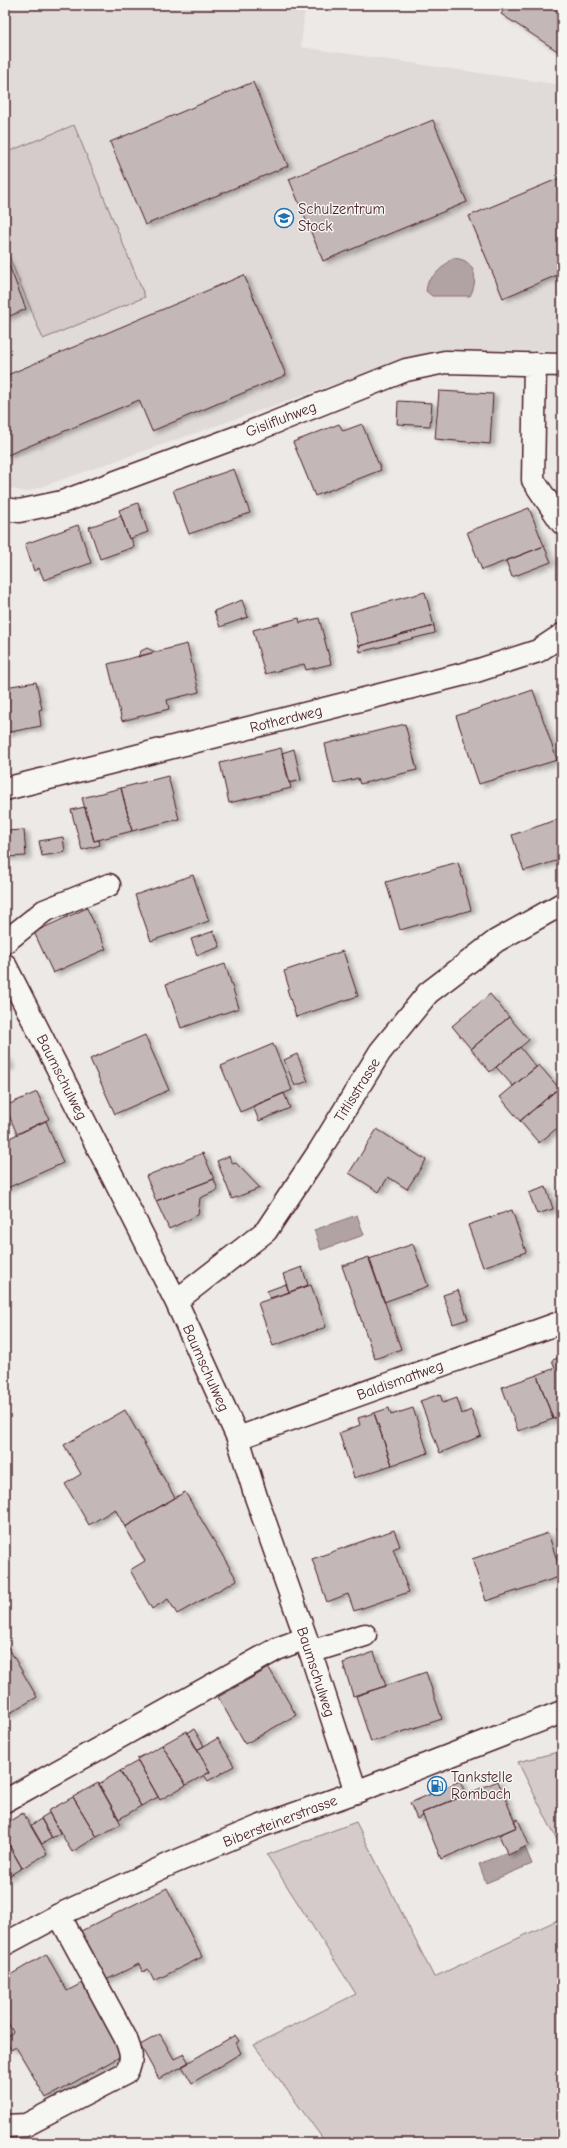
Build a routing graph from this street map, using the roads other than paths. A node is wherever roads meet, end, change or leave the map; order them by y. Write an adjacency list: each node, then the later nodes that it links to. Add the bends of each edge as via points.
1 (535, 364): 2 (street, Gislifluhweg); 3 (street, Gislifluhweg, via 445,362 406,370 62,502 19,511); 4 (street, via 533,480)
2 (562, 365)
3 (5, 509)
4 (562, 523)
5 (562, 635): 6 (street, Rotherdweg, via 538,651 476,671)
6 (5, 789)
7 (109, 885): 9 (street, via 44,911)
8 (562, 904): 11 (street, Titlisstrasse, via 496,940 428,993 380,1052 320,1150 266,1231)
9 (5, 942)
10 (5, 965): 11 (street, Baumschulweg)
11 (176, 1301): 13 (street, Baumschulweg)
12 (562, 1322): 13 (street, Baldismattweg)
13 (238, 1438): 15 (street, Baumschulweg)
14 (366, 1635): 15 (street)
15 (308, 1645): 17 (street, Baumschulweg); 18 (street, via 278,1648)
16 (562, 1712): 17 (street, Bibersteinerstrasse)
17 (356, 1792): 19 (street, Bibersteinerstrasse, via 261,1826)
18 (5, 1801)
19 (59, 1915): 20 (street, Bibersteinerstrasse); 21 (street, via 125,2037 131,2051 130,2066 126,2073 26,2124)
20 (5, 1944)
21 (5, 2126)

